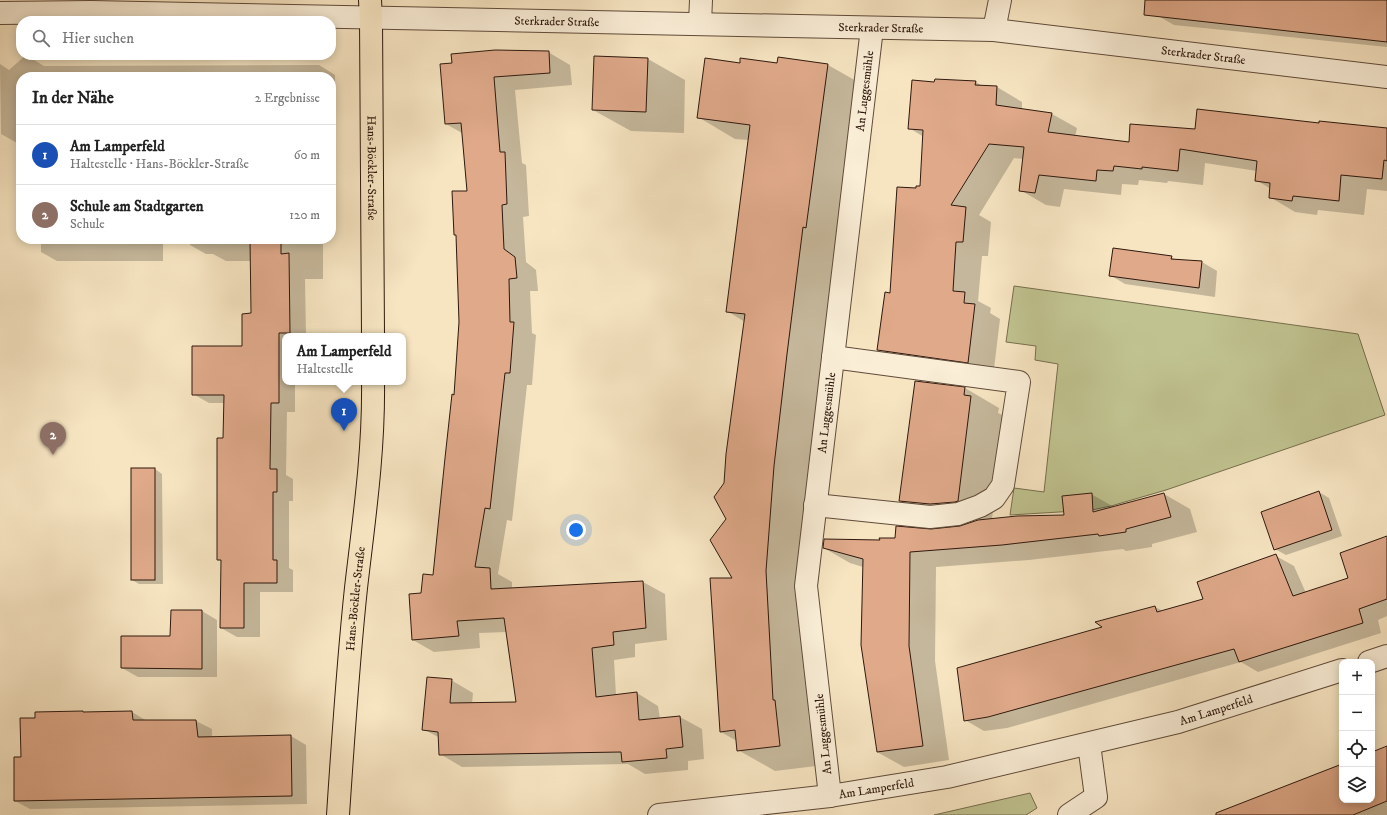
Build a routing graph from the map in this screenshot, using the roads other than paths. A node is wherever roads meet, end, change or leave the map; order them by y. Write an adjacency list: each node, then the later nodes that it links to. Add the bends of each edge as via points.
1 (701, 0): 5 (street)
2 (1000, 0): 7 (street)
3 (370, 9): 4 (street, Sterkrader Straße); 5 (street, Sterkrader Straße); 9 (main road, Hans-Böckler-Straße)
4 (0, 13)
5 (700, 22): 6 (street, Sterkrader Straße)
6 (872, 28): 7 (street, Sterkrader Straße); 10 (street, An Luggesmühle)
7 (994, 30): 8 (street, Sterkrader Straße)
8 (1387, 77)
9 (373, 333)
10 (833, 357): 12 (street, An Luggesmühle); 12 (street, via 1019,382 1003,485 994,498 958,514 930,517)
11 (373, 385): 18 (main road, Hans-Böckler-Straße, via 374,425 346,697)
12 (815, 506): 17 (street, An Luggesmühle, via 806,586)
13 (1387, 656): 14 (street)
14 (1375, 660)
15 (1339, 671): 16 (street, Am Lamperfeld, via 1178,722)
16 (1090, 744): 17 (street, Am Lamperfeld, via 947,777); 20 (street, via 1096,796)
17 (830, 796): 19 (street, Am Lamperfeld)
18 (338, 815)
19 (659, 815)
20 (1069, 815)

